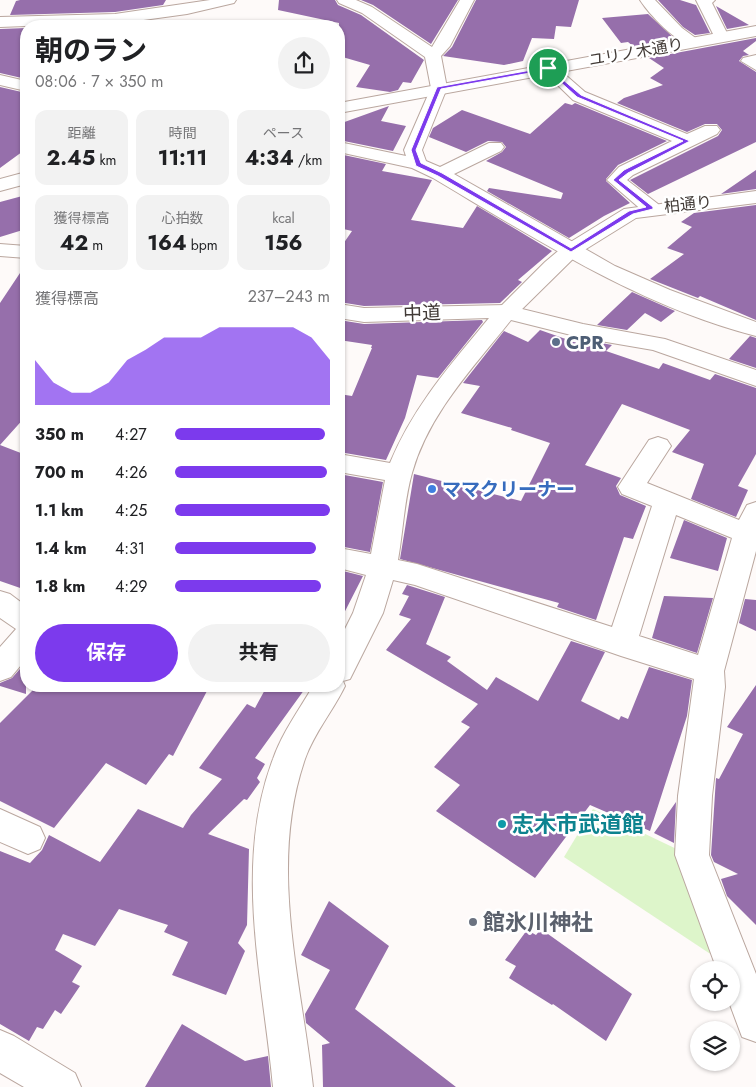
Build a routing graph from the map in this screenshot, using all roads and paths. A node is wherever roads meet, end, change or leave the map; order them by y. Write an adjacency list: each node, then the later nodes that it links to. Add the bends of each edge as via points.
1 (139, 0): 7 (street)
2 (229, 0): 7 (street)
3 (344, 0): 12 (street, via 367,10)
4 (467, 0): 12 (street, via 442,46)
5 (647, 0): 11 (street, via 677,31)
6 (708, 0): 10 (street, via 703,1)
7 (114, 19): 8 (street)
8 (0, 22)
9 (756, 31): 10 (street, ユリノ木通り)
10 (721, 37): 11 (street, ユリノ木通り)
11 (694, 42): 15 (street, ユリノ木通り)
12 (433, 55): 18 (street)
13 (756, 60): 14 (street, via 749,61)
14 (756, 65)
15 (548, 68): 18 (street, ユリノ木通り); 21 (street, via 579,96)
16 (0, 80): 17 (street)
17 (20, 85)
18 (439, 88): 19 (street, ユリノ木通り); 24 (street, via 414,150)
19 (345, 107)
20 (712, 130): 21 (street)
21 (687, 141): 29 (street, via 626,171 616,180)
22 (495, 147): 25 (street)
23 (345, 148): 24 (street)
24 (418, 164): 25 (street)
25 (440, 174): 30 (street)
26 (20, 180): 27 (street)
27 (0, 185)
28 (756, 197): 29 (street, 柏通り)
29 (651, 208): 30 (street, 柏通り, via 631,213)
30 (571, 250): 32 (street, 柏通り); 33 (street, via 640,285)
31 (345, 312): 32 (street, 中道, via 364,315)
32 (506, 312): 34 (street, 中道, via 583,331 657,344); 37 (street, 柏通り, via 438,396 414,435)
33 (756, 330)
34 (756, 378)
35 (658, 446): 38 (street, via 631,487)
36 (345, 464): 37 (street)
37 (400, 474): 41 (street, 柏通り)
38 (668, 501): 39 (street); 44 (street)
39 (753, 528): 48 (street)
40 (345, 559): 41 (street)
41 (383, 566): 44 (street); 46 (street, 柏通り, via 368,613)
42 (0, 602): 43 (street)
43 (20, 617)
44 (621, 644): 48 (street)
45 (20, 645): 47 (street)
46 (345, 658)
47 (0, 668)
48 (709, 672): 50 (street, via 692,855)
49 (327, 692): 53 (street, via 289,758 279,788 271,835 270,900)
50 (756, 1023)
51 (0, 1050): 52 (street)
52 (61, 1087)
53 (293, 1087)

